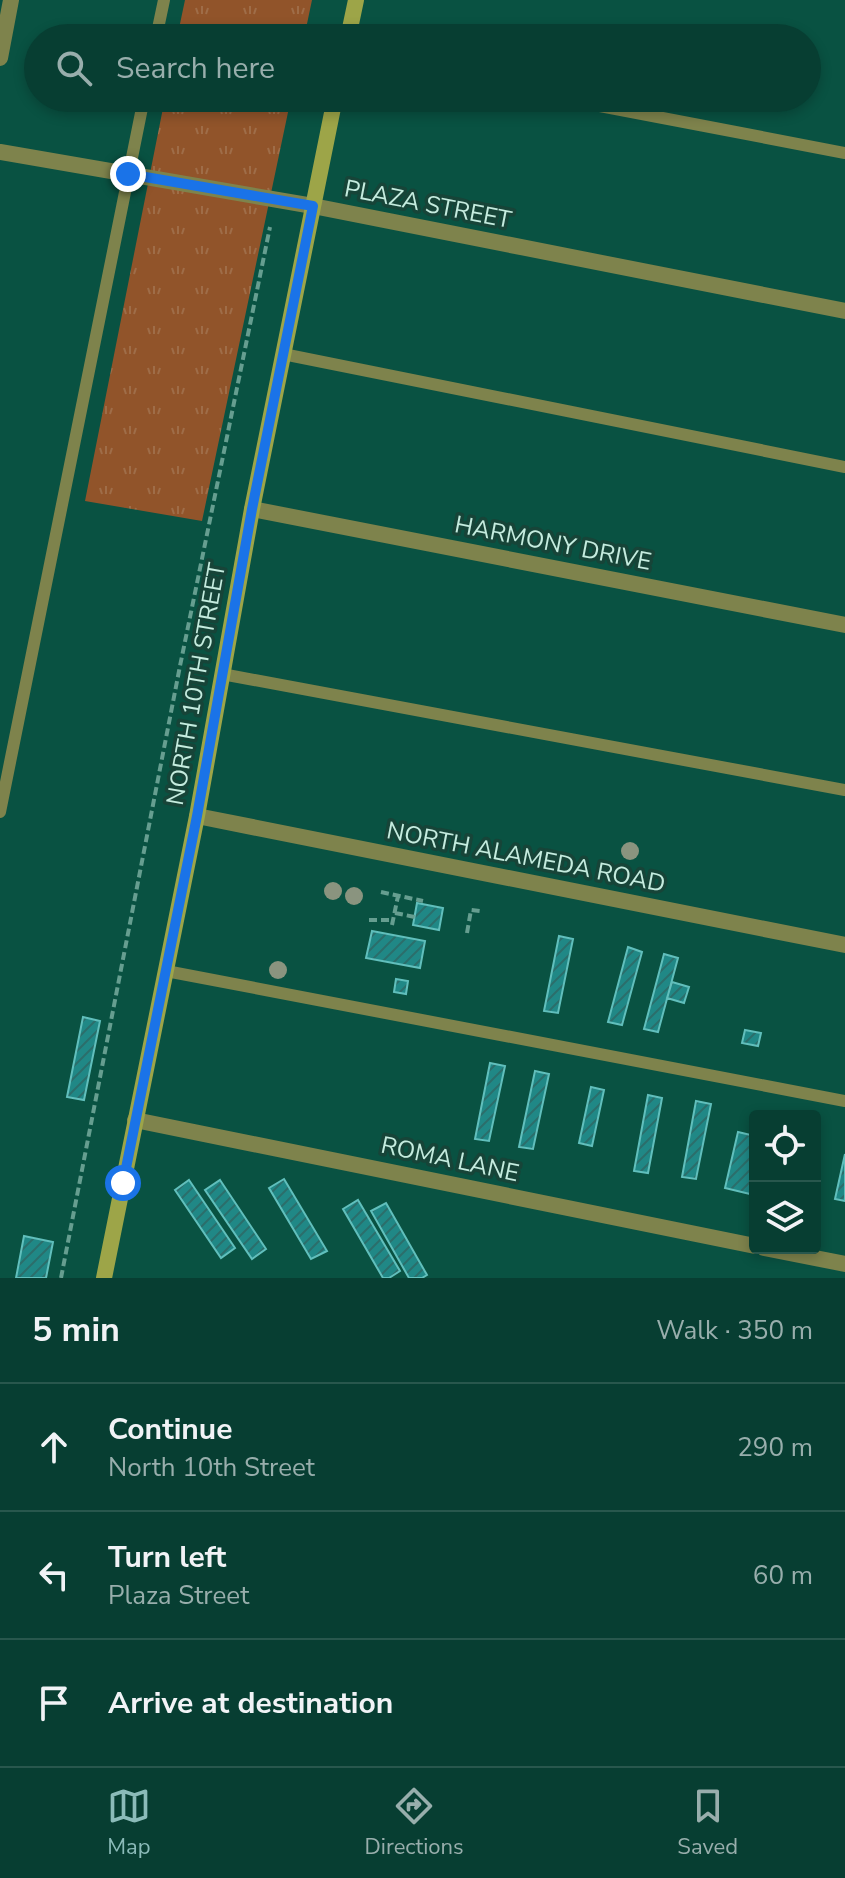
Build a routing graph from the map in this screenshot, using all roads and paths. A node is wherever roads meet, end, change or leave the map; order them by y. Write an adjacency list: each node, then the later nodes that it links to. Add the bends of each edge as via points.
1 (11, 0): 6 (street)
2 (164, 0): 4 (lane)
3 (356, 0): 5 (street)
4 (159, 24)
5 (351, 24)
6 (0, 58)
7 (141, 112): 12 (lane)
8 (332, 112): 13 (street, NORTH 10TH STREET)
9 (631, 112): 11 (lane)
10 (0, 152): 12 (street, PLAZA STREET)
11 (845, 153)
12 (128, 174): 13 (street, PLAZA STREET); 22 (lane)
13 (313, 206): 15 (street, PLAZA STREET); 16 (street, NORTH 10TH STREET)
14 (270, 227): 39 (path)
15 (845, 311)
16 (283, 354): 17 (lane); 18 (street, NORTH 10TH STREET)
17 (845, 467)
18 (252, 509): 19 (street, HARMONY DRIVE); 20 (street, NORTH 10TH STREET)
19 (845, 625)
20 (222, 674): 21 (lane); 23 (street, NORTH 10TH STREET)
21 (845, 790)
22 (0, 812)
23 (197, 816): 32 (street, NORTH ALAMEDA ROAD); 33 (street, NORTH 10TH STREET)
24 (381, 892): 25 (path)
25 (398, 896): 26 (path); 28 (path)
26 (423, 901)
27 (480, 911): 31 (path, via 471,910)
28 (395, 913): 29 (path); 30 (path, via 393,923)
29 (415, 917)
30 (369, 920)
31 (467, 933)
32 (845, 945)
33 (166, 971): 34 (lane); 35 (street, NORTH 10TH STREET)
34 (845, 1101)
35 (135, 1120): 36 (street, ROMA LANE); 40 (street, NORTH 10TH STREET)
36 (749, 1245)
37 (786, 1254): 38 (street)
38 (836, 1268)
39 (61, 1278)
40 (104, 1278)

